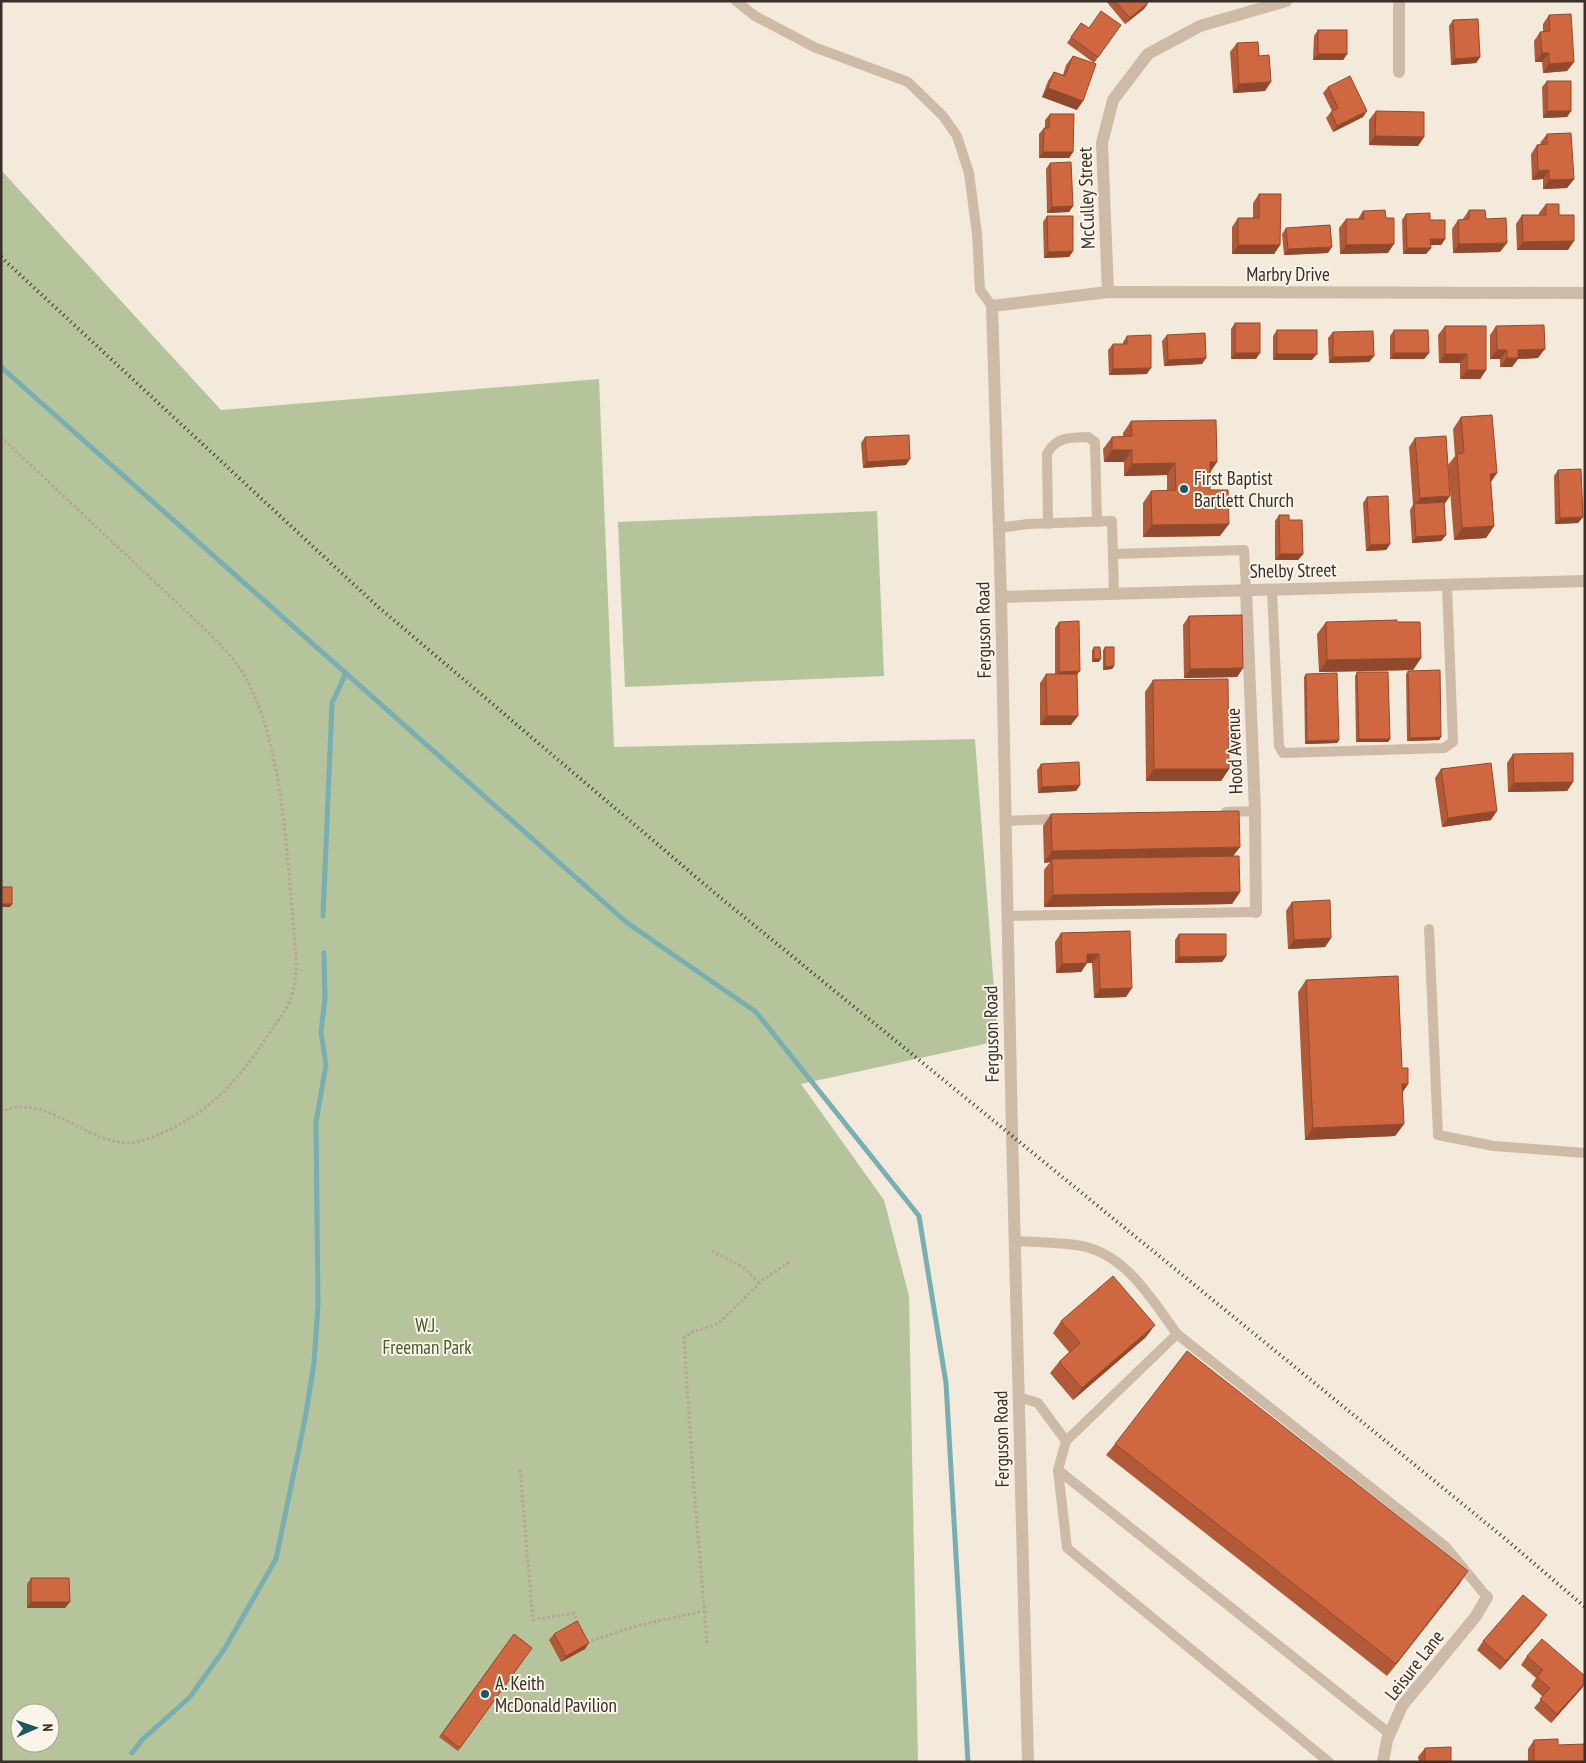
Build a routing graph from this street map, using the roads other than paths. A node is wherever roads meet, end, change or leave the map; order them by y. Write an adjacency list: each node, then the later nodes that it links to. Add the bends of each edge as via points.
1 (736, 1): 7 (lane, via 755,16 814,47 908,82 943,116 957,136 969,173 980,290)
2 (1286, 1): 5 (street, McCulley Street, via 1200,26 1148,54 1114,100 1102,143)
3 (1399, 1): 4 (street)
4 (1399, 72)
5 (1108, 292): 6 (street, Marbry Drive); 7 (street, Marbry Drive)
6 (1585, 293)
7 (992, 306): 10 (street, Ferguson Road)
8 (1097, 522): 9 (lane); 9 (lane, via 1095,442 1088,437 1063,438 1052,445 1047,454); 11 (lane, via 1112,521)
9 (1048, 524): 10 (lane)
10 (998, 528): 17 (street, Ferguson Road)
11 (1113, 554): 14 (lane, via 1244,550); 16 (lane)
12 (1585, 581): 13 (street, Shelby Street)
13 (1447, 585): 15 (street, Shelby Street); 15 (lane, via 1453,742 1444,748 1283,753 1279,746)
14 (1246, 590): 15 (street, Shelby Street); 16 (street, Shelby Street); 18 (street, Hood Avenue)
15 (1272, 590)
16 (1114, 594): 17 (street, Shelby Street)
17 (1001, 597): 21 (street, Ferguson Road)
18 (1255, 811): 19 (lane); 22 (street, Hood Avenue)
19 (1215, 812)
20 (1065, 819): 21 (lane)
21 (1005, 821): 23 (street, Ferguson Road)
22 (1256, 912): 23 (lane)
23 (1007, 916): 26 (street, Ferguson Road)
24 (1429, 929): 25 (lane, via 1438,1135 1494,1146)
25 (1585, 1153)
26 (1015, 1241): 27 (lane, via 1078,1245 1110,1257 1134,1275); 28 (street, Ferguson Road)
27 (1177, 1334): 29 (lane); 31 (lane, via 1445,1546)
28 (1018, 1397): 29 (lane, via 1038,1402); 33 (street, Ferguson Road)
29 (1066, 1441): 30 (lane)
30 (1058, 1470): 32 (lane); 34 (lane, via 1067,1548)
31 (1487, 1597): 32 (street, Leisure Lane, via 1476,1616 1402,1706)
32 (1390, 1734): 35 (street, Leisure Lane)
33 (1028, 1762)
34 (1329, 1762)
35 (1382, 1762)

